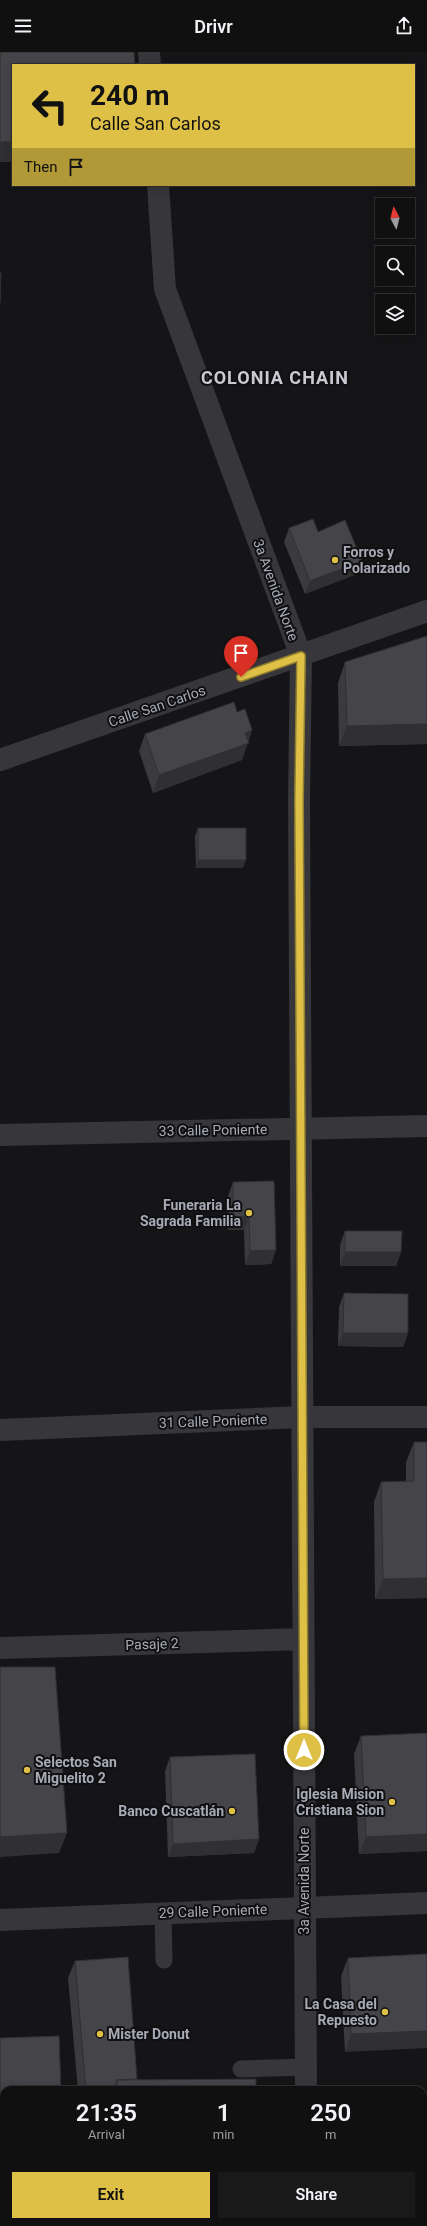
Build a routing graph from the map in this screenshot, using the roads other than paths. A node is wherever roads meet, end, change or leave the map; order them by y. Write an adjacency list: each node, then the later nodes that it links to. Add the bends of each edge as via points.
1 (149, 52): 2 (street)
2 (150, 64)
3 (158, 186): 5 (street, 3a Avenida Norte, via 165,289)
4 (427, 612): 5 (street, Calle San Carlos)
5 (301, 656): 6 (street, Calle San Carlos); 8 (street, 3a Avenida Norte)
6 (0, 760)
7 (427, 1126): 8 (street, 33 Calle Poniente)
8 (301, 1128): 9 (street, 33 Calle Poniente); 10 (street, 3a Avenida Norte)
9 (0, 1135)
10 (302, 1417): 11 (street, 31 Calle Poniente); 12 (street, 31 Calle Poniente); 13 (street, 3a Avenida Norte)
11 (427, 1417)
12 (0, 1430)
13 (303, 1639): 14 (street, Pasaje 2); 16 (street, 3a Avenida Norte)
14 (0, 1648)
15 (427, 1902): 16 (street, 29 Calle Poniente)
16 (305, 1907): 17 (street, 29 Calle Poniente); 20 (street, 3a Avenida Norte)
17 (163, 1913): 18 (street, 29 Calle Poniente); 19 (lane)
18 (0, 1920)
19 (164, 1960)
20 (306, 2067): 21 (lane); 22 (street, 3a Avenida Norte)
21 (241, 2069)
22 (306, 2086)

